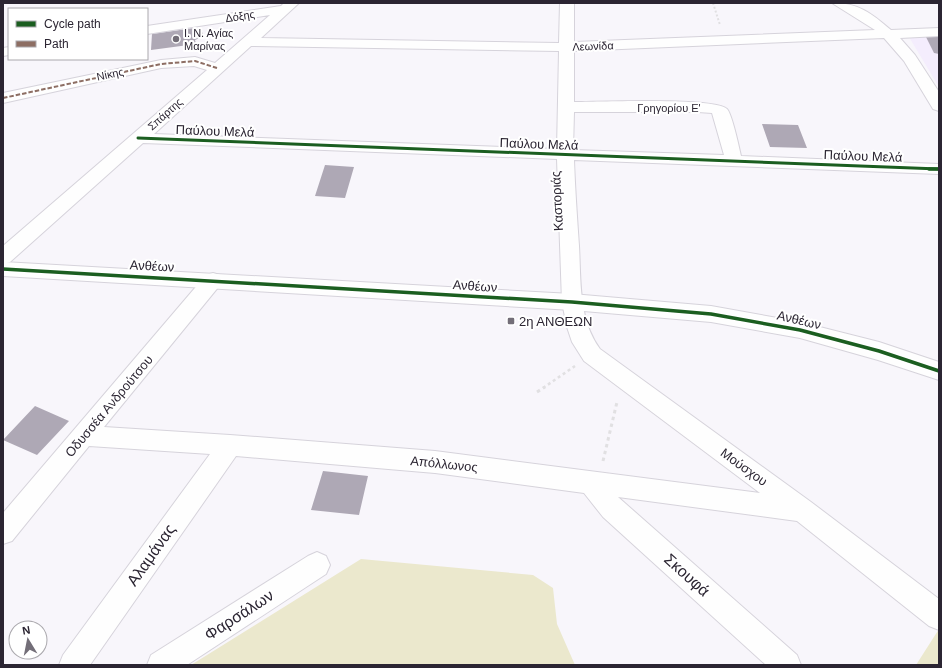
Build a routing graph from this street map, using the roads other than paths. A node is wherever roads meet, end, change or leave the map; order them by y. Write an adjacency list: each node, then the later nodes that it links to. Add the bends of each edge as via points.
1 (567, 3): 8 (street, Καστοριάς)
2 (848, 5): 6 (street, via 876,22)
3 (288, 6): 4 (street, Δόξης); 7 (street, Σπάρτης)
4 (148, 30)
5 (939, 32): 6 (street, Λεωνίδα)
6 (890, 35): 8 (street, Λεωνίδα); 11 (street, via 908,54)
7 (246, 42): 8 (street, Λεωνίδα, via 496,48); 9 (street, Σπάρτης)
8 (567, 47): 12 (street, Καστοριάς)
9 (217, 68): 10 (street, Νίκης, via 195,61 161,64); 13 (street, Σπάρτης)
10 (3, 98)
11 (939, 106)
12 (565, 107): 14 (street, Καστοριάς); 15 (street, Γρηγορίου Ε', via 716,109 723,117)
13 (138, 138): 14 (street, Παύλου Μελά); 17 (street, Σπάρτης)
14 (565, 155): 15 (street, Παύλου Μελά); 20 (street, Καστοριάς)
15 (734, 161): 16 (street, Παύλου Μελά)
16 (939, 169)
17 (3, 257)
18 (3, 269): 19 (street, Ανθέων)
19 (213, 280): 20 (street, Ανθέων); 22 (street, Οδυσσέα Ανδρούτσου)
20 (572, 302): 21 (street, Ανθέων, via 744,318 879,351); 25 (street, Μούσχου, via 577,327 592,355)
21 (939, 371)
22 (84, 436): 23 (street, Απόλλωνος); 26 (street, Οδυσσέα Ανδρούτσου)
23 (230, 445): 24 (street, Απόλλωνος, via 436,462); 29 (street, Αλαμάνας)
24 (593, 482): 25 (street, Απόλλωνος); 31 (street, Σκουφά, via 612,508)
25 (802, 510): 28 (street, Μούσχου)
26 (3, 532)
27 (317, 565): 30 (street, Φαρσάλων)
28 (939, 616)
29 (73, 665)
30 (161, 665)
31 (788, 665)

